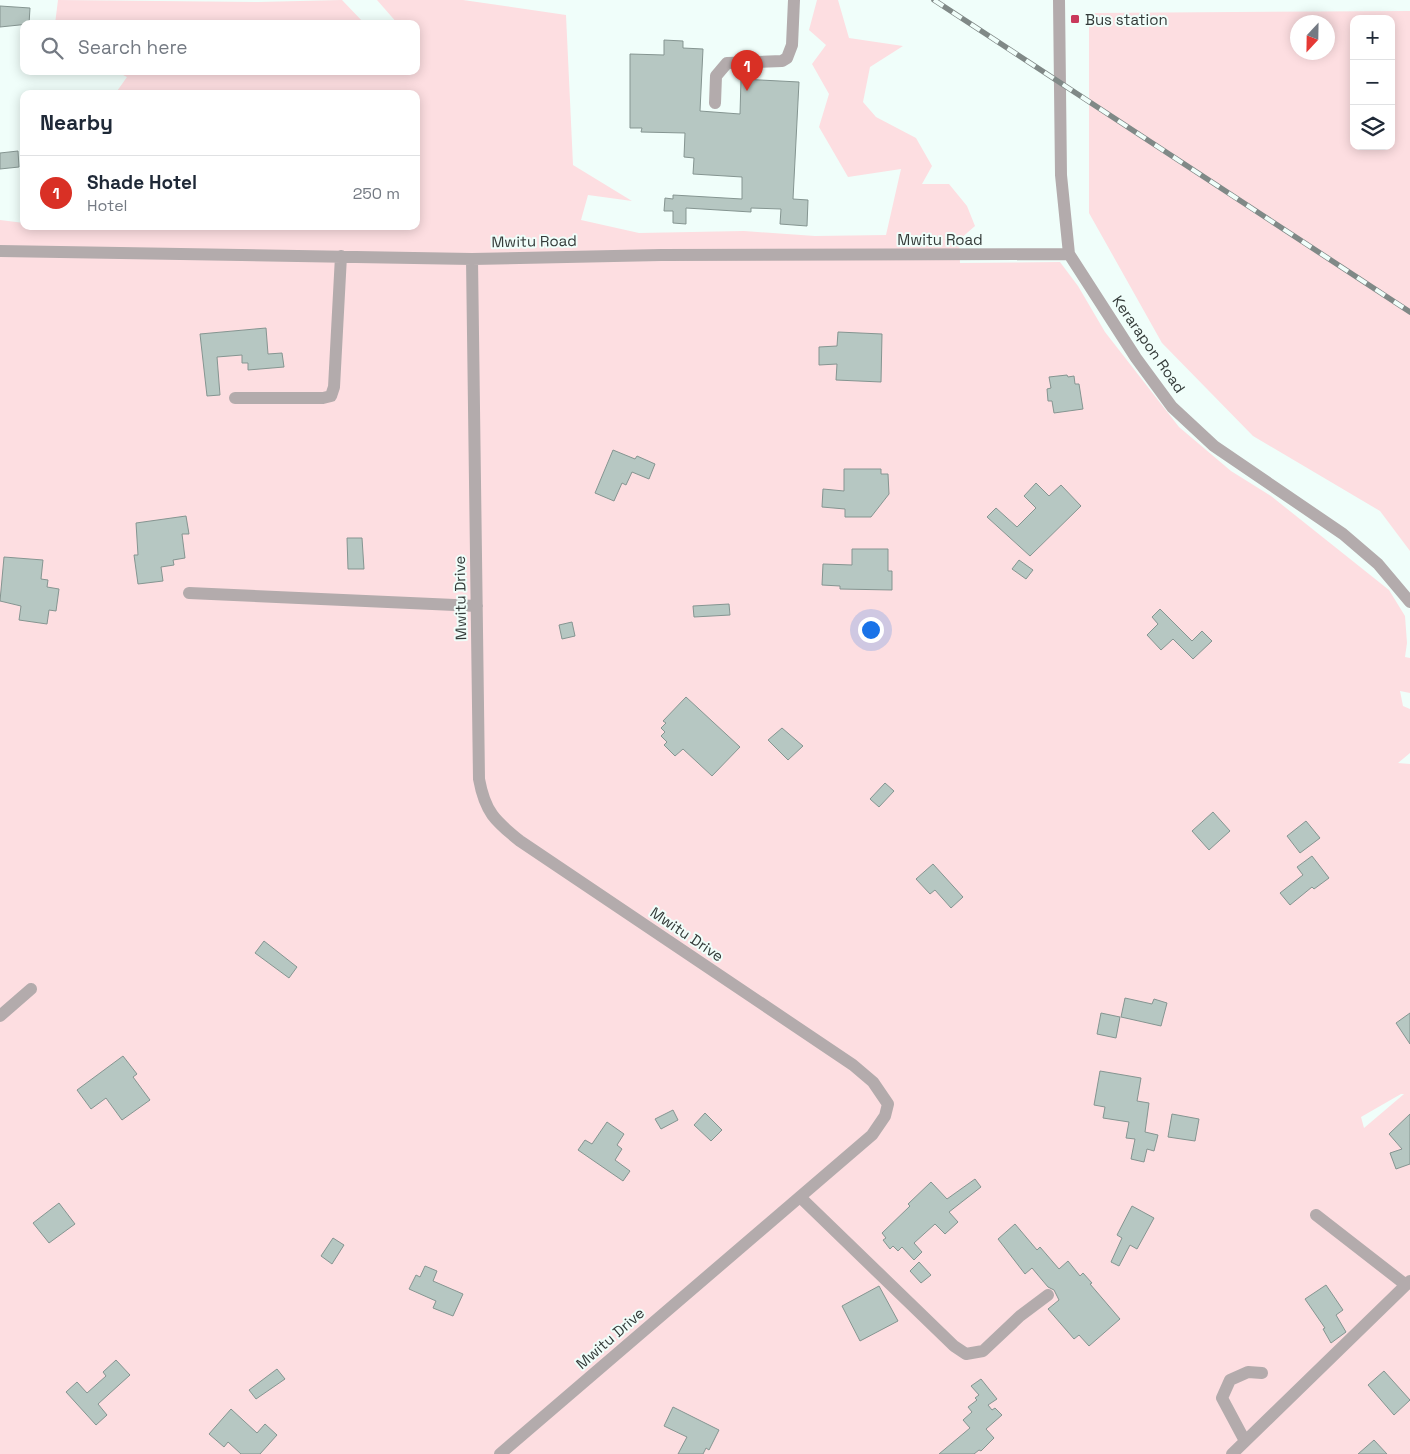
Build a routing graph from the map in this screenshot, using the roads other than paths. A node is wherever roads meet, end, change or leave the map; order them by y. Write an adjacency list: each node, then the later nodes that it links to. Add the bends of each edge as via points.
1 (794, 0): 3 (street, via 792,45 787,58 782,61 727,63 716,76)
2 (1059, 0): 5 (street, Kerarapon Road, via 1062,175)
3 (716, 103)
4 (0, 251): 6 (street, Mwitu Road)
5 (1069, 254): 7 (street, Mwitu Road); 10 (street, Kerarapon Road, via 1136,358 1172,406 1214,446 1343,534 1378,564)
6 (341, 256): 7 (street, Mwitu Road); 8 (street, via 331,396)
7 (472, 259): 11 (street, Mwitu Drive)
8 (235, 398)
9 (189, 593): 11 (street)
10 (1410, 602)
11 (476, 606): 14 (street, Mwitu Drive, via 479,779 483,802 496,823 853,1065 873,1082 888,1104 885,1116 872,1135)
12 (31, 989): 13 (street)
13 (0, 1016)
14 (800, 1197): 17 (street, via 966,1354 982,1351); 20 (street, Mwitu Drive)
15 (1316, 1215): 16 (street)
16 (1408, 1283): 19 (street)
17 (1048, 1295)
18 (1262, 1373): 19 (street, via 1248,1372 1230,1380 1222,1398)
19 (1246, 1441): 21 (street)
20 (500, 1454)
21 (1232, 1454)

